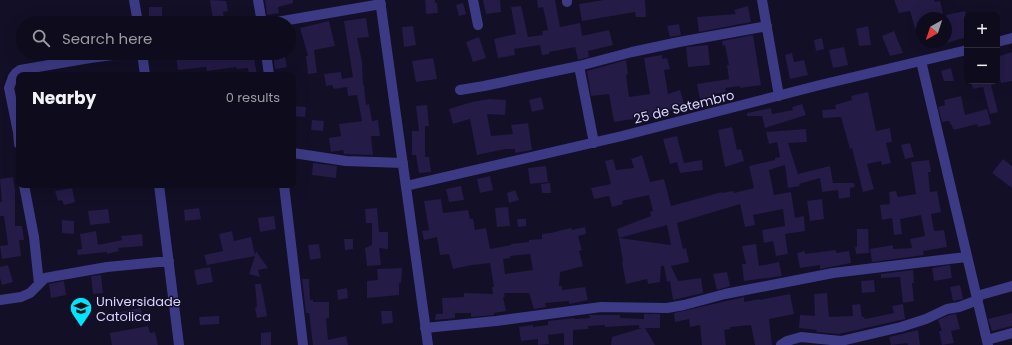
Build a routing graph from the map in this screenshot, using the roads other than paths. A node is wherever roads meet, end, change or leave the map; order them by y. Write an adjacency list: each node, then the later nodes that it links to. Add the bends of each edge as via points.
1 (134, 0): 6 (street)
2 (258, 0): 7 (street)
3 (473, 0): 9 (street)
4 (762, 0): 10 (street)
5 (381, 2): 8 (street); 28 (street)
6 (137, 16)
7 (261, 16)
8 (296, 18)
9 (478, 25)
10 (767, 26): 18 (street, via 632,52); 24 (street)
11 (1012, 38): 12 (street)
12 (1000, 41)
13 (964, 51): 17 (street, 25 de Setembro)
14 (78, 60): 20 (street)
15 (143, 60): 21 (street)
16 (267, 60): 22 (street)
17 (921, 61): 24 (street, 25 de Setembro); 33 (street)
18 (579, 66): 23 (street); 26 (street)
19 (16, 72): 25 (street, via 9,88)
20 (16, 72)
21 (145, 72)
22 (269, 72)
23 (460, 90)
24 (779, 96): 26 (street, 25 de Setembro)
25 (16, 122)
26 (594, 143): 29 (street, 25 de Setembro)
27 (296, 153): 28 (street, via 346,161)
28 (403, 164): 29 (street)
29 (406, 186): 39 (street)
30 (25, 188): 35 (street, via 34,237)
31 (159, 188): 34 (street)
32 (284, 188): 43 (street)
33 (966, 257): 37 (street); 39 (street, via 833,273 667,308 601,307)
34 (169, 261): 35 (street, via 107,267 56,276 45,278); 42 (street)
35 (39, 284): 38 (street, via 30,293 21,297)
36 (1012, 286): 37 (street)
37 (978, 298): 41 (street); 45 (street, via 926,319 841,342 800,337)
38 (0, 300)
39 (425, 328): 44 (street)
40 (1012, 333): 41 (street)
41 (988, 343)
42 (180, 345)
43 (303, 345)
44 (428, 345)
45 (782, 345)

